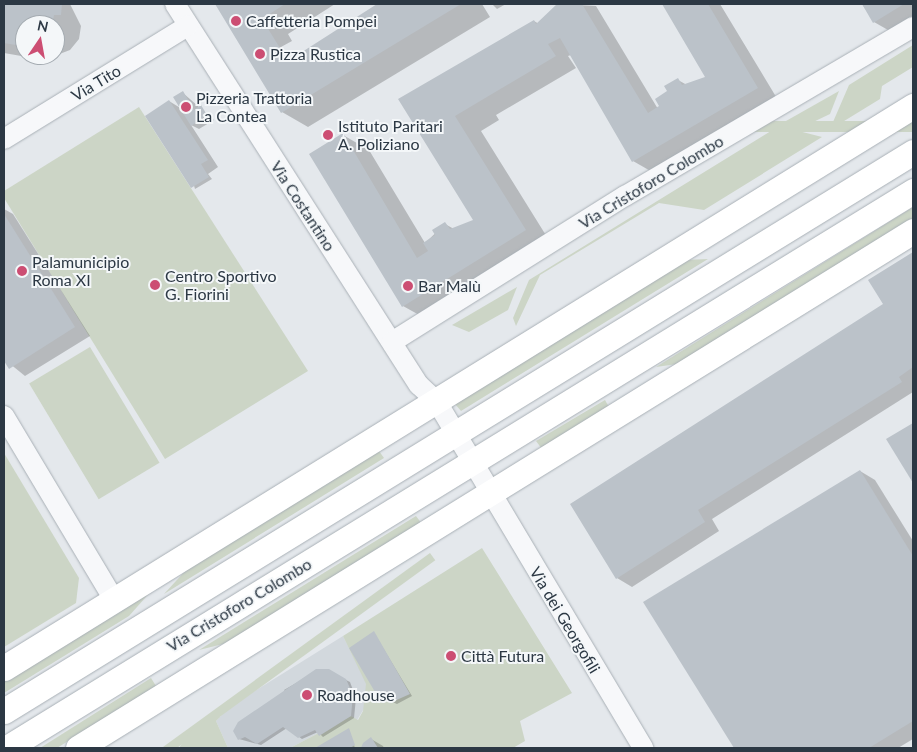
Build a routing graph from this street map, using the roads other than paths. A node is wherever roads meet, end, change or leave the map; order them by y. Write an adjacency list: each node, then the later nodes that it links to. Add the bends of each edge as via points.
1 (176, 4): 2 (street, Via Costantino)
2 (188, 26): 5 (street, Via Tito); 11 (street, Via Costantino)
3 (913, 27): 11 (street, Via Cristoforo Colombo, via 626,196)
4 (913, 106): 9 (main road)
5 (4, 139)
6 (913, 152): 10 (main road, Via Cristoforo Colombo)
7 (913, 191): 13 (main road, Via Cristoforo Colombo)
8 (913, 231): 12 (main road)
9 (702, 236): 10 (main road); 14 (main road)
10 (749, 253): 16 (main road, Via Cristoforo Colombo)
11 (392, 342): 14 (street, Via Costantino, via 419,385)
12 (682, 374): 13 (main road); 18 (main road)
13 (610, 376): 17 (main road, Via Cristoforo Colombo)
14 (437, 402): 16 (street); 19 (main road)
15 (4, 416): 20 (street)
16 (455, 434): 17 (street); 21 (main road, Via Cristoforo Colombo)
17 (471, 462): 18 (street); 23 (main road, Via Cristoforo Colombo)
18 (489, 492): 22 (main road); 28 (street, Via dei Georgofili)
19 (181, 558): 20 (main road); 21 (main road)
20 (114, 600): 24 (main road)
21 (116, 641): 25 (main road, Via Cristoforo Colombo)
22 (234, 651): 23 (main road); 27 (main road)
23 (140, 666): 26 (main road, Via Cristoforo Colombo)
24 (4, 668)
25 (4, 711)
26 (7, 748)
27 (78, 748)
28 (643, 748)

